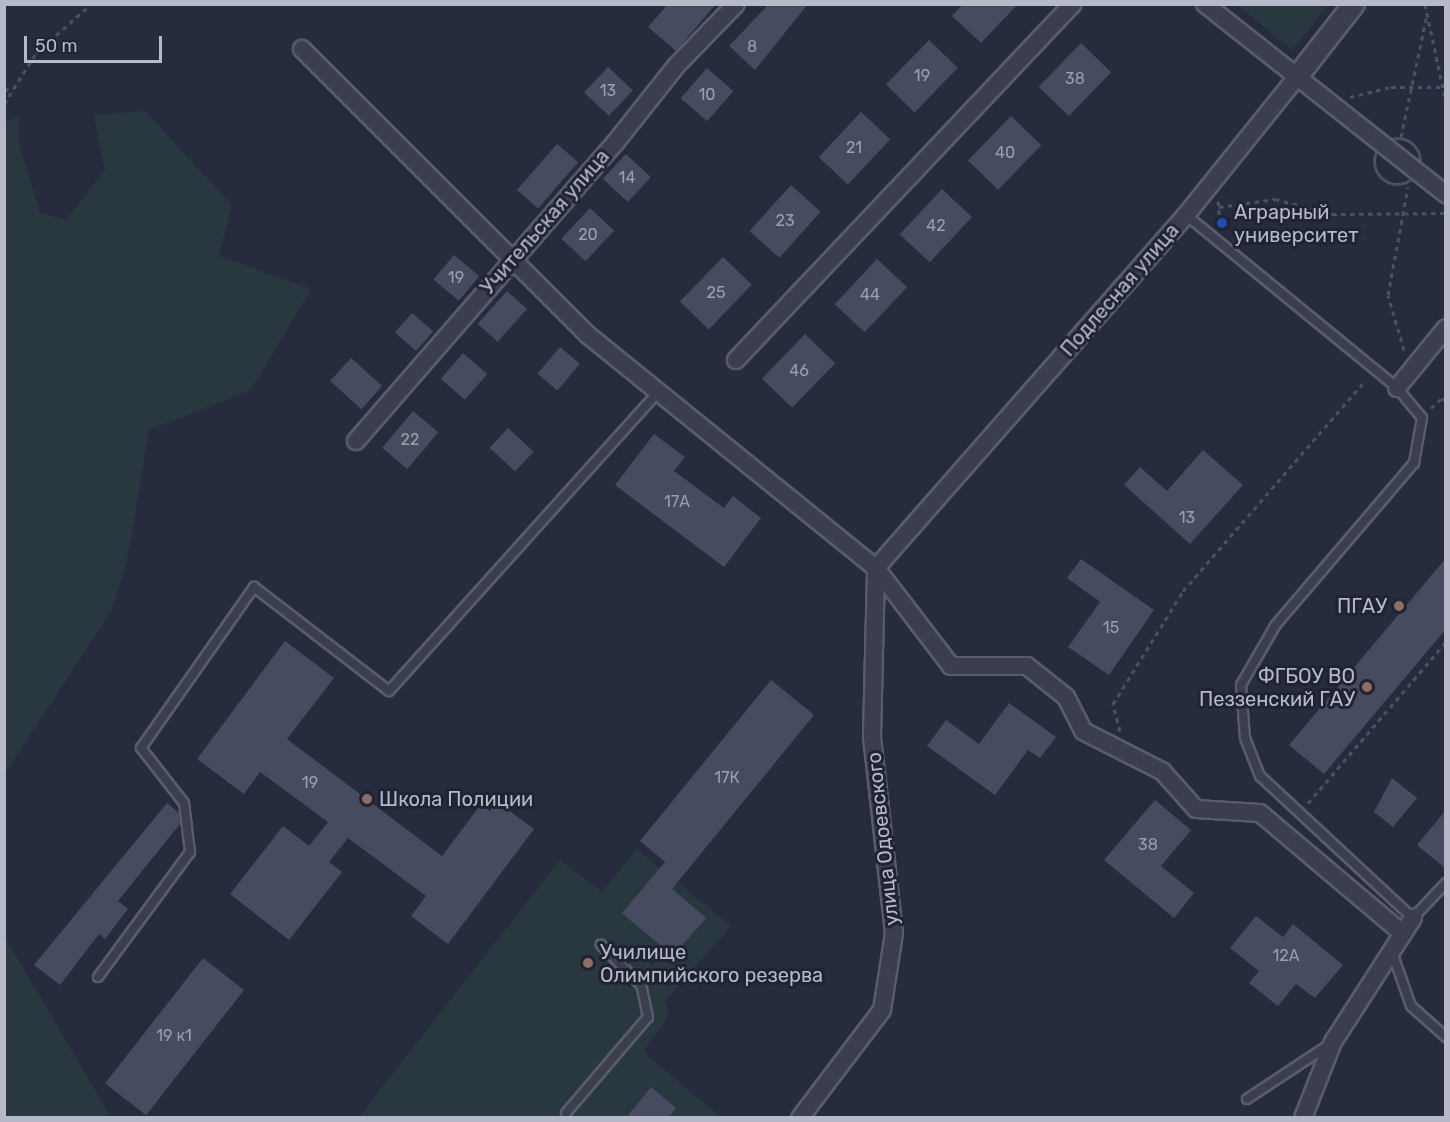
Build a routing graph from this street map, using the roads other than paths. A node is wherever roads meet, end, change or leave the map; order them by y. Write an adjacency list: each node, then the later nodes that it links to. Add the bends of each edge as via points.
1 (736, 4): 9 (street, Учительская улица, via 676,66)
2 (1072, 4): 11 (street)
3 (1205, 4): 6 (street)
4 (1354, 4): 6 (street, Подлесная улица)
5 (302, 49): 9 (street)
6 (1297, 77): 7 (street); 8 (street, Подлесная улица)
7 (1446, 194)
8 (1186, 215): 12 (lane); 15 (street, Подлесная улица)
9 (512, 259): 13 (street, via 588,335); 14 (street, Учительская улица)
10 (1446, 328): 12 (street)
11 (736, 360)
12 (1397, 388): 17 (lane, via 1422,417 1414,463 1275,626 1241,685 1245,738 1260,776)
13 (658, 392): 15 (street); 21 (lane, via 389,691 254,587 141,748 184,803 190,852)
14 (356, 441)
15 (876, 568): 18 (street, via 951,666 1027,666 1066,697 1083,731 1162,771 1196,809 1260,813); 26 (street, улица Одоевского, via 872,736 894,933 882,1010)
16 (1446, 883): 17 (lane)
17 (1413, 918): 18 (street)
18 (1403, 934): 20 (street)
19 (601, 945): 25 (lane, via 641,985 648,1017)
20 (1392, 952): 22 (lane, via 1411,1006); 23 (street)
21 (98, 977)
22 (1446, 1037)
23 (1333, 1042): 24 (lane); 27 (street)
24 (1247, 1099)
25 (567, 1116)
26 (800, 1118)
27 (1303, 1118)

